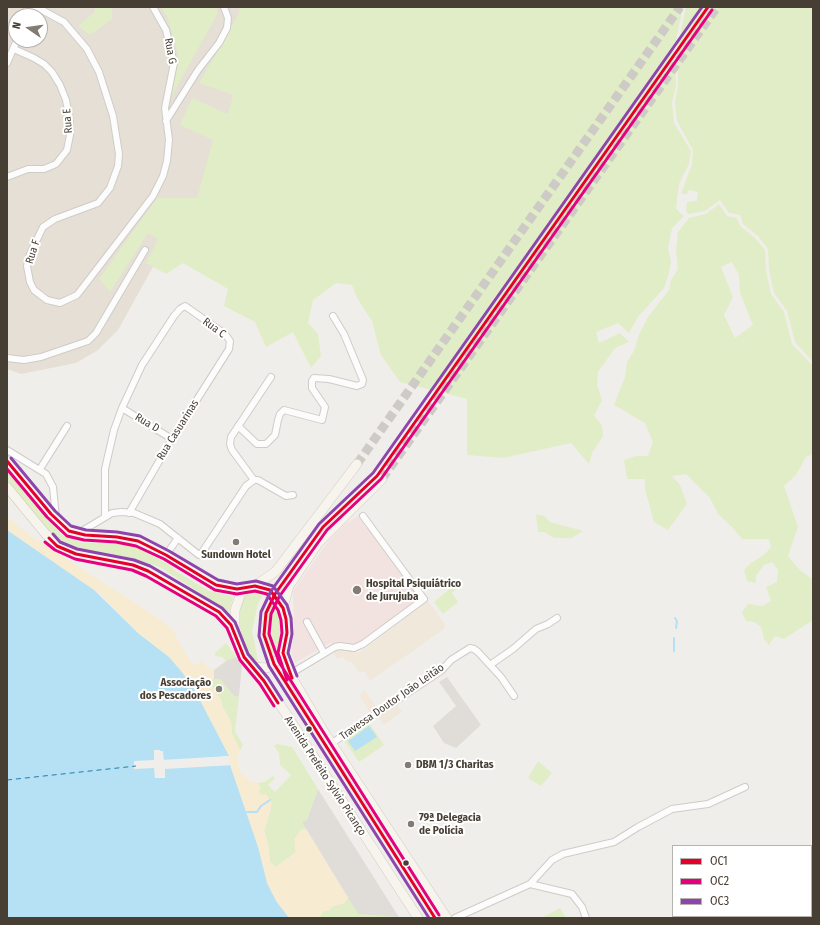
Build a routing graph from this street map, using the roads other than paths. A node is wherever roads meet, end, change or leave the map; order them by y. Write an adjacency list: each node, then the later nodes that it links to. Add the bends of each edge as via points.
1 (153, 7): 6 (street, Rua G, via 166,30 174,63 166,101)
2 (224, 7): 6 (street, via 228,18 227,28 219,44 198,70)
3 (48, 13): 6 (street, Rua F, via 64,22 87,49 99,72 113,116 119,154 118,166 110,188 98,203 55,219 43,227 27,266 30,282 40,296 50,302 60,303 76,296 153,196 167,161 169,140)
4 (14, 49): 5 (street); 7 (street, Rua E, via 44,64 52,72 66,100 70,135 67,150 56,164 44,169 28,169)
5 (7, 64)
6 (166, 121)
7 (7, 177)
8 (145, 250): 11 (street, via 96,333 88,341 41,357 24,360)
9 (333, 316): 15 (street, via 344,334 363,380 362,384 357,386 314,378 312,388 324,407 322,420 282,411 275,435 266,444 257,444)
10 (229, 350): 13 (street, Rua C, via 230,341 225,334 182,307 142,365); 16 (street, Rua Casuarinas)
11 (7, 358)
12 (271, 377): 15 (street)
13 (122, 408): 16 (street, Rua D); 26 (street, via 105,469)
14 (67, 426): 20 (street)
15 (238, 426): 22 (street, via 230,444)
16 (172, 439): 25 (street, Rua Casuarinas)
17 (7, 450): 20 (street)
18 (7, 461): 28 (main road)
19 (357, 464): 32 (main road, Avenida Prefeito Sylvio Picanço, via 276,571)
20 (40, 469): 28 (street, via 53,487)
21 (382, 479): 33 (main road, via 319,542 289,586)
22 (254, 480): 24 (street, via 286,496); 30 (street, via 246,486 201,554 196,554)
23 (7, 487): 36 (main road, Avenida Prefeito Sylvio Picanço, via 57,546 76,554 128,564 148,571 219,612)
24 (293, 495)
25 (129, 512): 26 (street); 30 (street, via 150,518)
26 (105, 516): 29 (street)
27 (363, 516): 38 (street, via 424,599 363,644 354,648 340,646)
28 (56, 520): 29 (main road)
29 (77, 534): 31 (main road, via 128,538)
30 (178, 538): 31 (street)
31 (166, 555): 32 (main road, via 216,585 226,588)
32 (251, 587): 33 (main road, via 270,590); 36 (main road, Avenida Prefeito Sylvio Picanço, via 241,593 237,601)
33 (283, 608): 37 (main road, via 287,633)
34 (557, 618): 40 (street, via 536,629)
35 (307, 622): 38 (street)
36 (235, 634): 39 (main road, Avenida Prefeito Sylvio Picanço)
37 (283, 653): 39 (main road, via 267,668 256,668); 41 (main road)
38 (324, 653): 41 (street)
39 (247, 662): 46 (main road, Avenida Prefeito Sylvio Picanço, via 264,681)
40 (490, 665): 42 (street); 43 (street, Travessa Doutor João Leitão, via 474,649 463,651 441,671)
41 (290, 674): 43 (main road)
42 (514, 696)
43 (332, 743): 47 (main road)
44 (745, 787): 45 (street, via 708,804 672,809 614,842 563,854 549,863)
45 (530, 884): 48 (street); 49 (street, via 572,894 582,907)
46 (418, 918)
47 (447, 918)
48 (455, 918)
49 (586, 918)

